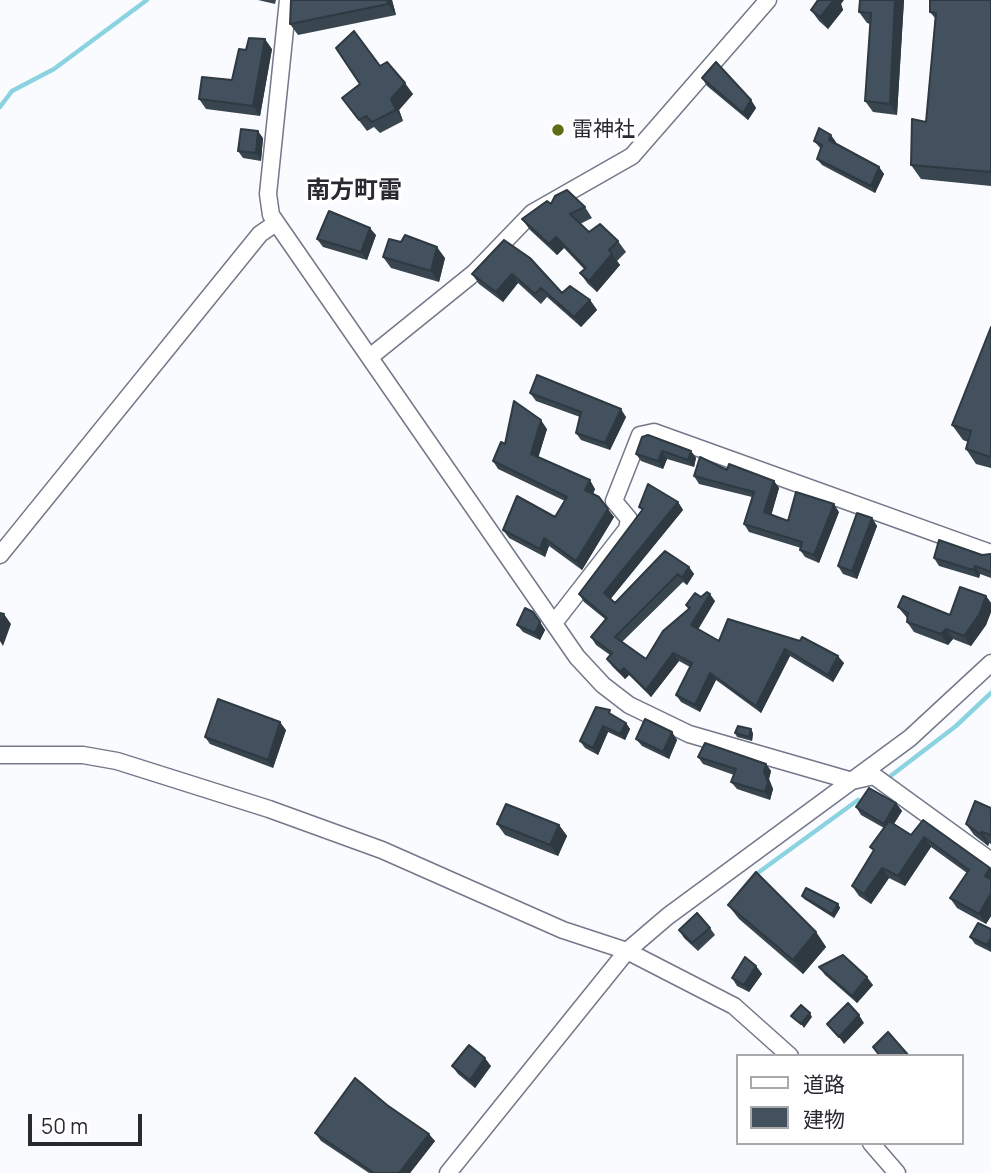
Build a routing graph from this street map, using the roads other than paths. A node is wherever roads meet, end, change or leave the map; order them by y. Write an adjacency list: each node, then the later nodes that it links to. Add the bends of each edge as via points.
1 (288, 0): 3 (street, via 268,194)
2 (768, 0): 4 (street, via 632,156 532,213 474,272)
3 (276, 223): 4 (street); 6 (street, via 260,234)
4 (370, 357): 7 (street)
5 (991, 553): 7 (street, via 654,432 640,435 614,501 629,519 627,529)
6 (0, 555)
7 (554, 623): 10 (street, via 577,657 629,705 689,734)
8 (991, 663): 10 (street, via 926,724)
9 (1, 756): 12 (street, via 83,755 117,761 382,850 563,930)
10 (852, 781): 11 (street, via 874,776); 12 (street)
11 (991, 860)
12 (627, 951): 13 (street, via 734,1006); 15 (street)
13 (788, 1054)
14 (874, 1145): 16 (street)
15 (448, 1173)
16 (897, 1173)

